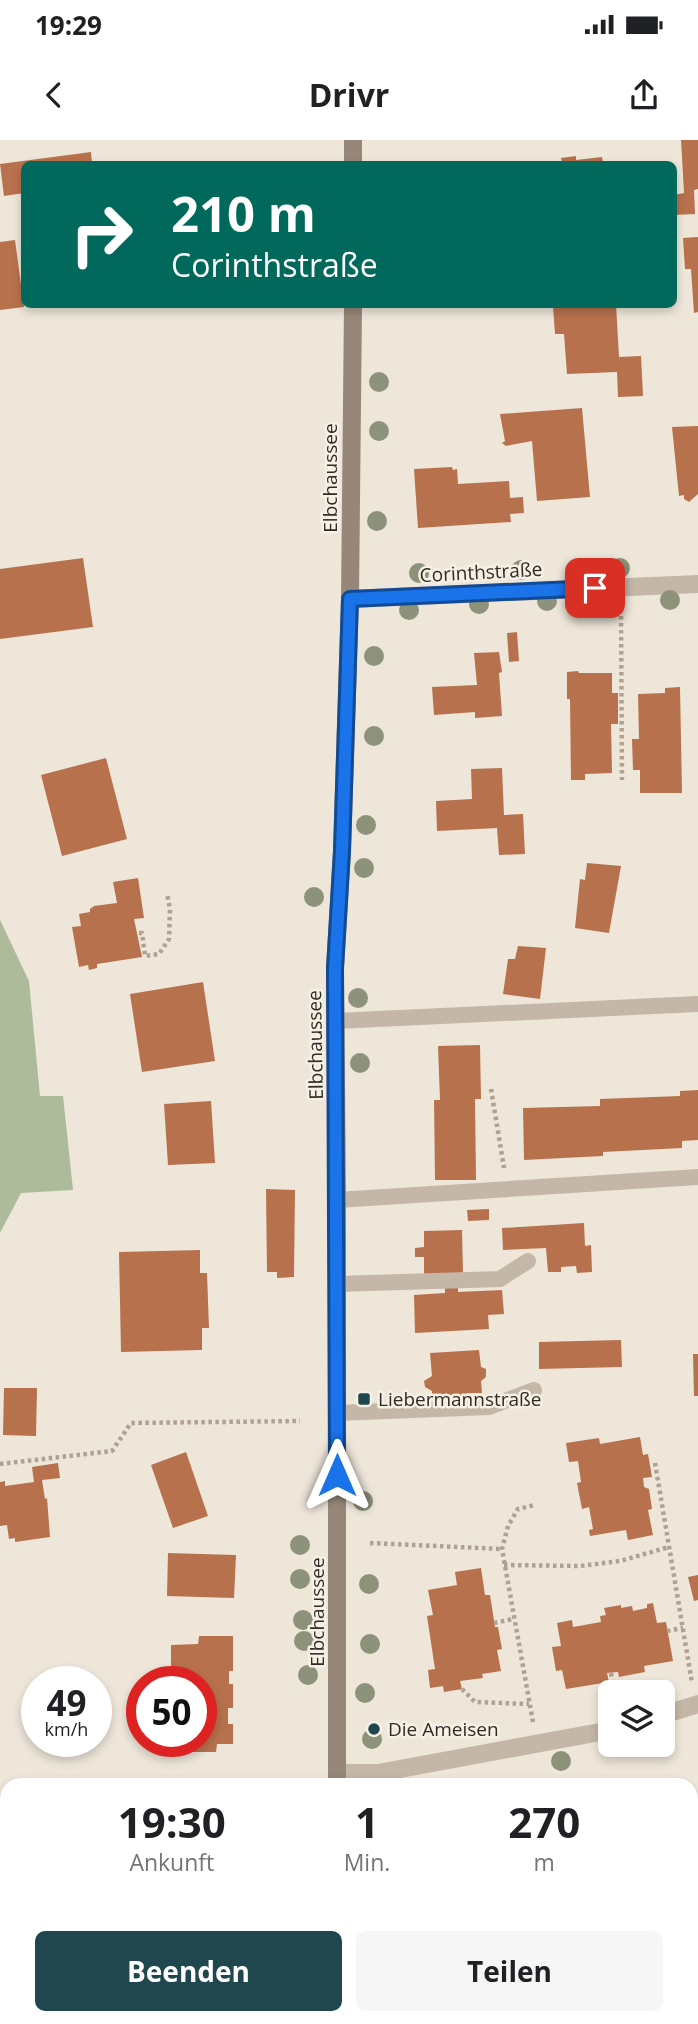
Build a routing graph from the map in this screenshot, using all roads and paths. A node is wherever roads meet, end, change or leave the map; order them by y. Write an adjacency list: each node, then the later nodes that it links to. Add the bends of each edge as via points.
1 (353, 140): 2 (main road)
2 (353, 161)
3 (353, 308): 5 (main road, Elbchaussee)
4 (698, 584): 5 (street, Corinthstraße)
5 (350, 599): 11 (main road, Elbchaussee)
6 (621, 625): 7 (path)
7 (622, 780)
8 (167, 893): 9 (path, via 169,939 159,954 145,956)
9 (139, 933)
10 (698, 1004): 11 (lane)
11 (336, 1021): 15 (main road, Elbchaussee)
12 (491, 1089): 14 (path)
13 (698, 1178): 14 (lane)
14 (508, 1189): 15 (lane)
15 (337, 1200): 17 (main road, Elbchaussee)
16 (528, 1261): 17 (lane, via 500,1279)
17 (338, 1283): 19 (main road, Elbchaussee)
18 (534, 1390): 19 (lane, via 489,1407)
19 (337, 1413): 40 (main road, Elbchaussee)
20 (300, 1421): 22 (path, via 131,1423 112,1451)
21 (655, 1463): 25 (path)
22 (0, 1464)
23 (535, 1505): 26 (path, via 518,1509)
24 (370, 1543): 26 (path)
25 (669, 1546): 27 (path, via 620,1561 580,1566); 30 (path)
26 (502, 1549): 27 (path)
27 (504, 1565): 28 (path)
28 (513, 1619): 29 (path); 35 (path)
29 (494, 1623)
30 (682, 1628): 31 (path); 36 (path)
31 (667, 1631)
32 (611, 1673): 33 (path)
33 (612, 1680)
34 (461, 1689): 35 (path, via 475,1702)
35 (529, 1704): 39 (path)
36 (697, 1705): 37 (street)
37 (675, 1711)
38 (598, 1732): 39 (street)
39 (537, 1743): 41 (street)
40 (337, 1778)
41 (344, 1778)

